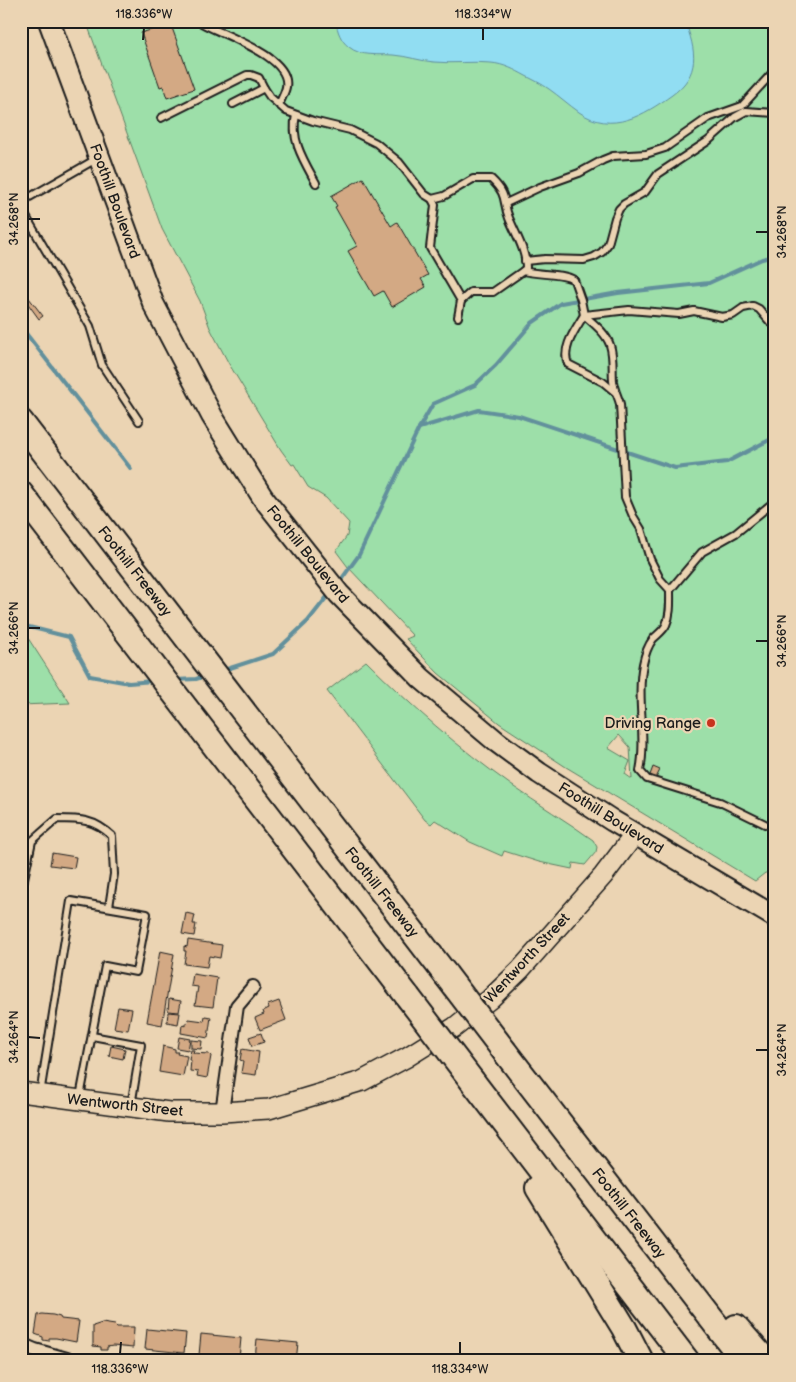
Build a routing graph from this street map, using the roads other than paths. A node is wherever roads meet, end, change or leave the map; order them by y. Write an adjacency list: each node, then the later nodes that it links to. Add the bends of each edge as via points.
1 (49, 21): 10 (main road, Foothill Boulevard)
2 (198, 21): 6 (lane, via 256,48 280,68 286,86)
3 (775, 70): 14 (lane, via 742,106 708,118 665,148 646,154 613,156)
4 (264, 88): 5 (lane); 6 (lane); 9 (lane, via 259,78 247,75)
5 (233, 104)
6 (279, 105): 8 (lane)
7 (775, 113): 16 (lane, via 746,111 658,174 645,192 619,210 608,244 594,257)
8 (296, 115): 11 (lane, via 298,148); 12 (lane, via 340,126 376,143)
9 (161, 118)
10 (99, 158): 13 (lane); 29 (main road, Foothill Boulevard, via 153,303 212,416 263,498 299,544 339,594 421,678 538,773)
11 (316, 182)
12 (432, 199): 14 (lane, via 444,196 473,179 484,178 491,179 498,186); 18 (lane, via 436,205 430,248)
13 (21, 202)
14 (506, 203): 16 (lane)
15 (21, 208): 24 (lane, via 90,326 102,365)
16 (525, 261): 17 (lane)
17 (523, 271): 18 (lane, via 493,292 471,292); 19 (lane, via 574,280)
18 (462, 301): 20 (lane)
19 (584, 315): 21 (lane, via 629,310 694,312 722,317 753,306); 22 (lane, via 610,344); 22 (lane, via 570,341 566,360)
20 (458, 317)
21 (775, 325)
22 (615, 392): 27 (lane, via 622,420 623,488 629,507 642,529 650,560)
23 (21, 422): 41 (highway, Foothill Freeway, bridge)
24 (139, 422)
25 (21, 494): 35 (highway, bridge)
26 (775, 501): 27 (lane, via 736,533 702,552)
27 (670, 590): 28 (lane, via 667,623 646,650 642,666 640,771 647,779 720,802)
28 (764, 824)
29 (636, 834): 32 (main road, Foothill Boulevard); 40 (main road, Wentworth Street, via 520,970 455,1027 362,1081 269,1109)
30 (21, 893): 31 (lane, via 32,841 57,819 83,819 102,826 112,836 114,874)
31 (109, 907): 34 (lane, via 147,914 136,972 105,966); 37 (lane, via 71,901)
32 (775, 917)
33 (253, 987): 40 (street, via 237,1006)
34 (92, 1036): 38 (lane); 39 (lane, via 141,1045)
35 (473, 1082): 44 (highway); 45 (highway)
36 (21, 1092): 37 (main road, Wentworth Street)
37 (40, 1095): 38 (main road, Wentworth Street)
38 (80, 1100): 39 (main road, Wentworth Street)
39 (131, 1107): 40 (main road, Wentworth Street, via 169,1112)
40 (222, 1112)
41 (587, 1159): 46 (highway, Foothill Freeway); 47 (highway)
42 (21, 1344): 43 (street)
43 (74, 1361)
44 (641, 1361)
45 (687, 1361)
46 (744, 1361)
47 (766, 1361)

